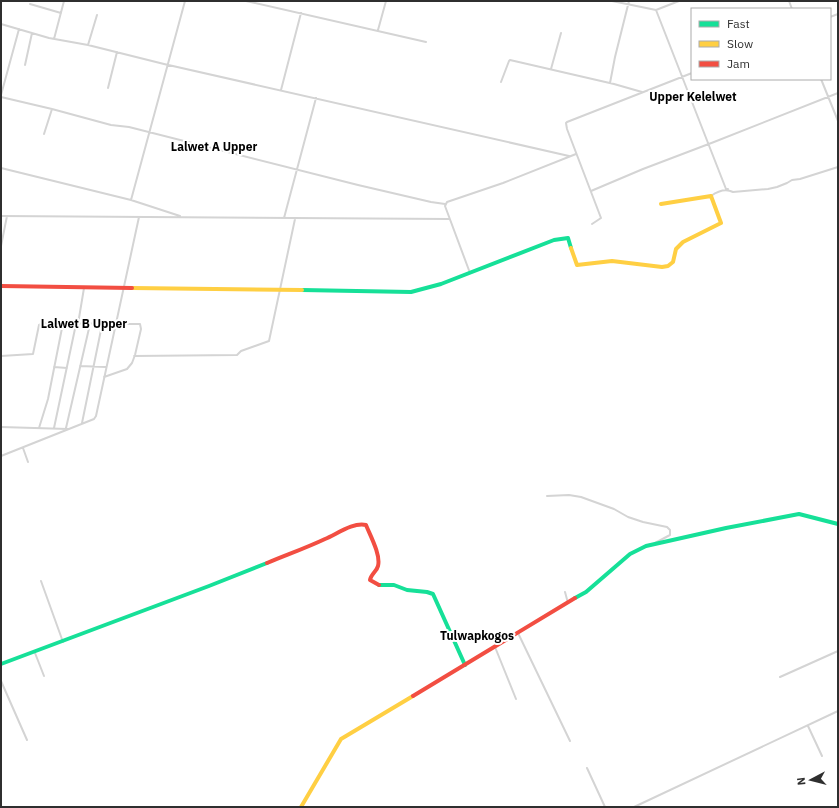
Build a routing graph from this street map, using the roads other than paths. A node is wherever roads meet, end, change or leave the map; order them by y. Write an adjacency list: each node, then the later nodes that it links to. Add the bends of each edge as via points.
1 (64, 1): 11 (street)
2 (185, 1): 23 (street)
3 (246, 1): 12 (street)
4 (386, 1): 16 (street)
5 (612, 1): 9 (street)
6 (629, 1): 9 (street)
7 (679, 1): 10 (street)
8 (30, 4): 11 (street)
9 (628, 4): 10 (street); 30 (street)
10 (656, 10): 27 (street)
11 (61, 13): 19 (street)
12 (301, 13): 16 (street); 32 (street)
13 (97, 15): 21 (street)
14 (1, 24): 15 (street)
15 (19, 29): 17 (street); 35 (street)
16 (378, 30): 20 (street)
17 (32, 33): 19 (street); 24 (street)
18 (561, 33): 25 (street)
19 (54, 39): 21 (street)
20 (426, 42)
21 (88, 45): 22 (street)
22 (117, 52): 23 (street); 31 (street)
23 (167, 64): 32 (street); 40 (street)
24 (25, 65)
25 (551, 69): 29 (street, via 510,60); 30 (street)
26 (691, 73): 27 (street)
27 (683, 76): 33 (street); 42 (street)
28 (821, 80): 36 (street)
29 (501, 82)
30 (610, 83): 33 (street)
31 (108, 88)
32 (281, 90): 37 (street)
33 (642, 92): 43 (street, via 567,122 566,129)
34 (838, 93): 36 (street)
35 (1, 96): 38 (street)
36 (828, 96): 39 (street); 42 (street)
37 (316, 98): 44 (street); 47 (street)
38 (52, 109): 40 (street, via 110,125); 41 (street)
39 (838, 122)
40 (149, 132): 47 (street); 51 (street)
41 (44, 134)
42 (709, 144): 48 (street); 49 (street)
43 (576, 154): 44 (street); 49 (street)
44 (569, 156): 52 (street)
45 (838, 167): 48 (street, via 768,189 733,192)
46 (1, 168): 51 (street)
47 (296, 169): 52 (street); 58 (street)
48 (728, 189): 50 (street)
49 (591, 191): 61 (street, via 601,218)
50 (711, 196): 53 (street); 63 (street, via 720,223 683,242 676,250 670,266 612,261 577,265 566,237)
51 (131, 200): 56 (street)
52 (445, 204): 60 (street)
53 (661, 204)
54 (1, 216): 55 (street)
55 (7, 216): 57 (street); 62 (street)
56 (181, 216): 57 (street); 58 (street)
57 (139, 217): 66 (street)
58 (284, 218): 59 (street)
59 (295, 219): 60 (street); 67 (street)
60 (449, 219): 63 (street)
61 (592, 224)
62 (1, 246)
63 (470, 273): 67 (street, via 411,292)
64 (1, 286): 65 (street)
65 (84, 287): 66 (street); 69 (street)
66 (124, 287): 67 (street); 72 (street)
67 (280, 289): 74 (street, via 271,338 266,342 241,351 237,355)
68 (63, 323): 69 (street); 73 (street, via 39,325 33,354); 76 (street)
69 (77, 324): 70 (street); 78 (street)
70 (90, 324): 71 (street); 75 (street)
71 (102, 324): 72 (street); 77 (street)
72 (116, 324): 74 (street, via 140,325); 79 (street)
73 (1, 356)
74 (134, 356): 80 (street, via 127,369)
75 (80, 366): 77 (street); 85 (street)
76 (54, 367): 78 (street); 83 (street)
77 (93, 367): 79 (street); 81 (street)
78 (68, 368): 84 (street)
79 (106, 368): 80 (street)
80 (104, 377): 81 (street, via 97,414)
81 (82, 423): 85 (street)
82 (1, 427): 83 (street)
83 (39, 428): 84 (street)
84 (54, 428): 85 (street)
85 (68, 429): 86 (street)
86 (23, 448): 87 (street); 88 (street)
87 (1, 456)
88 (28, 462)
89 (547, 496): 91 (street, via 581,497 628,517 667,527 670,535)
90 (838, 524): 91 (street, via 799,514)
91 (653, 545): 94 (street, via 634,551 596,584)
92 (41, 581): 96 (street)
93 (565, 592): 94 (street)
94 (568, 603): 95 (street)
95 (518, 633): 97 (street); 109 (street)
96 (63, 642): 99 (street); 101 (street, via 362,524 366,525 378,558 377,568 370,580 374,584 393,585 406,590 433,594)
97 (495, 647): 101 (street); 105 (street)
98 (838, 651): 103 (street)
99 (35, 653): 100 (street); 102 (street)
100 (1, 664)
101 (465, 665): 112 (street, via 340,739)
102 (44, 676)
103 (780, 677)
104 (1, 681): 108 (street)
105 (516, 699)
106 (838, 711): 107 (street)
107 (808, 726): 110 (street); 114 (street)
108 (27, 740)
109 (570, 741)
110 (822, 756)
111 (587, 768): 113 (street)
112 (301, 807)
113 (605, 807)
114 (634, 807)

